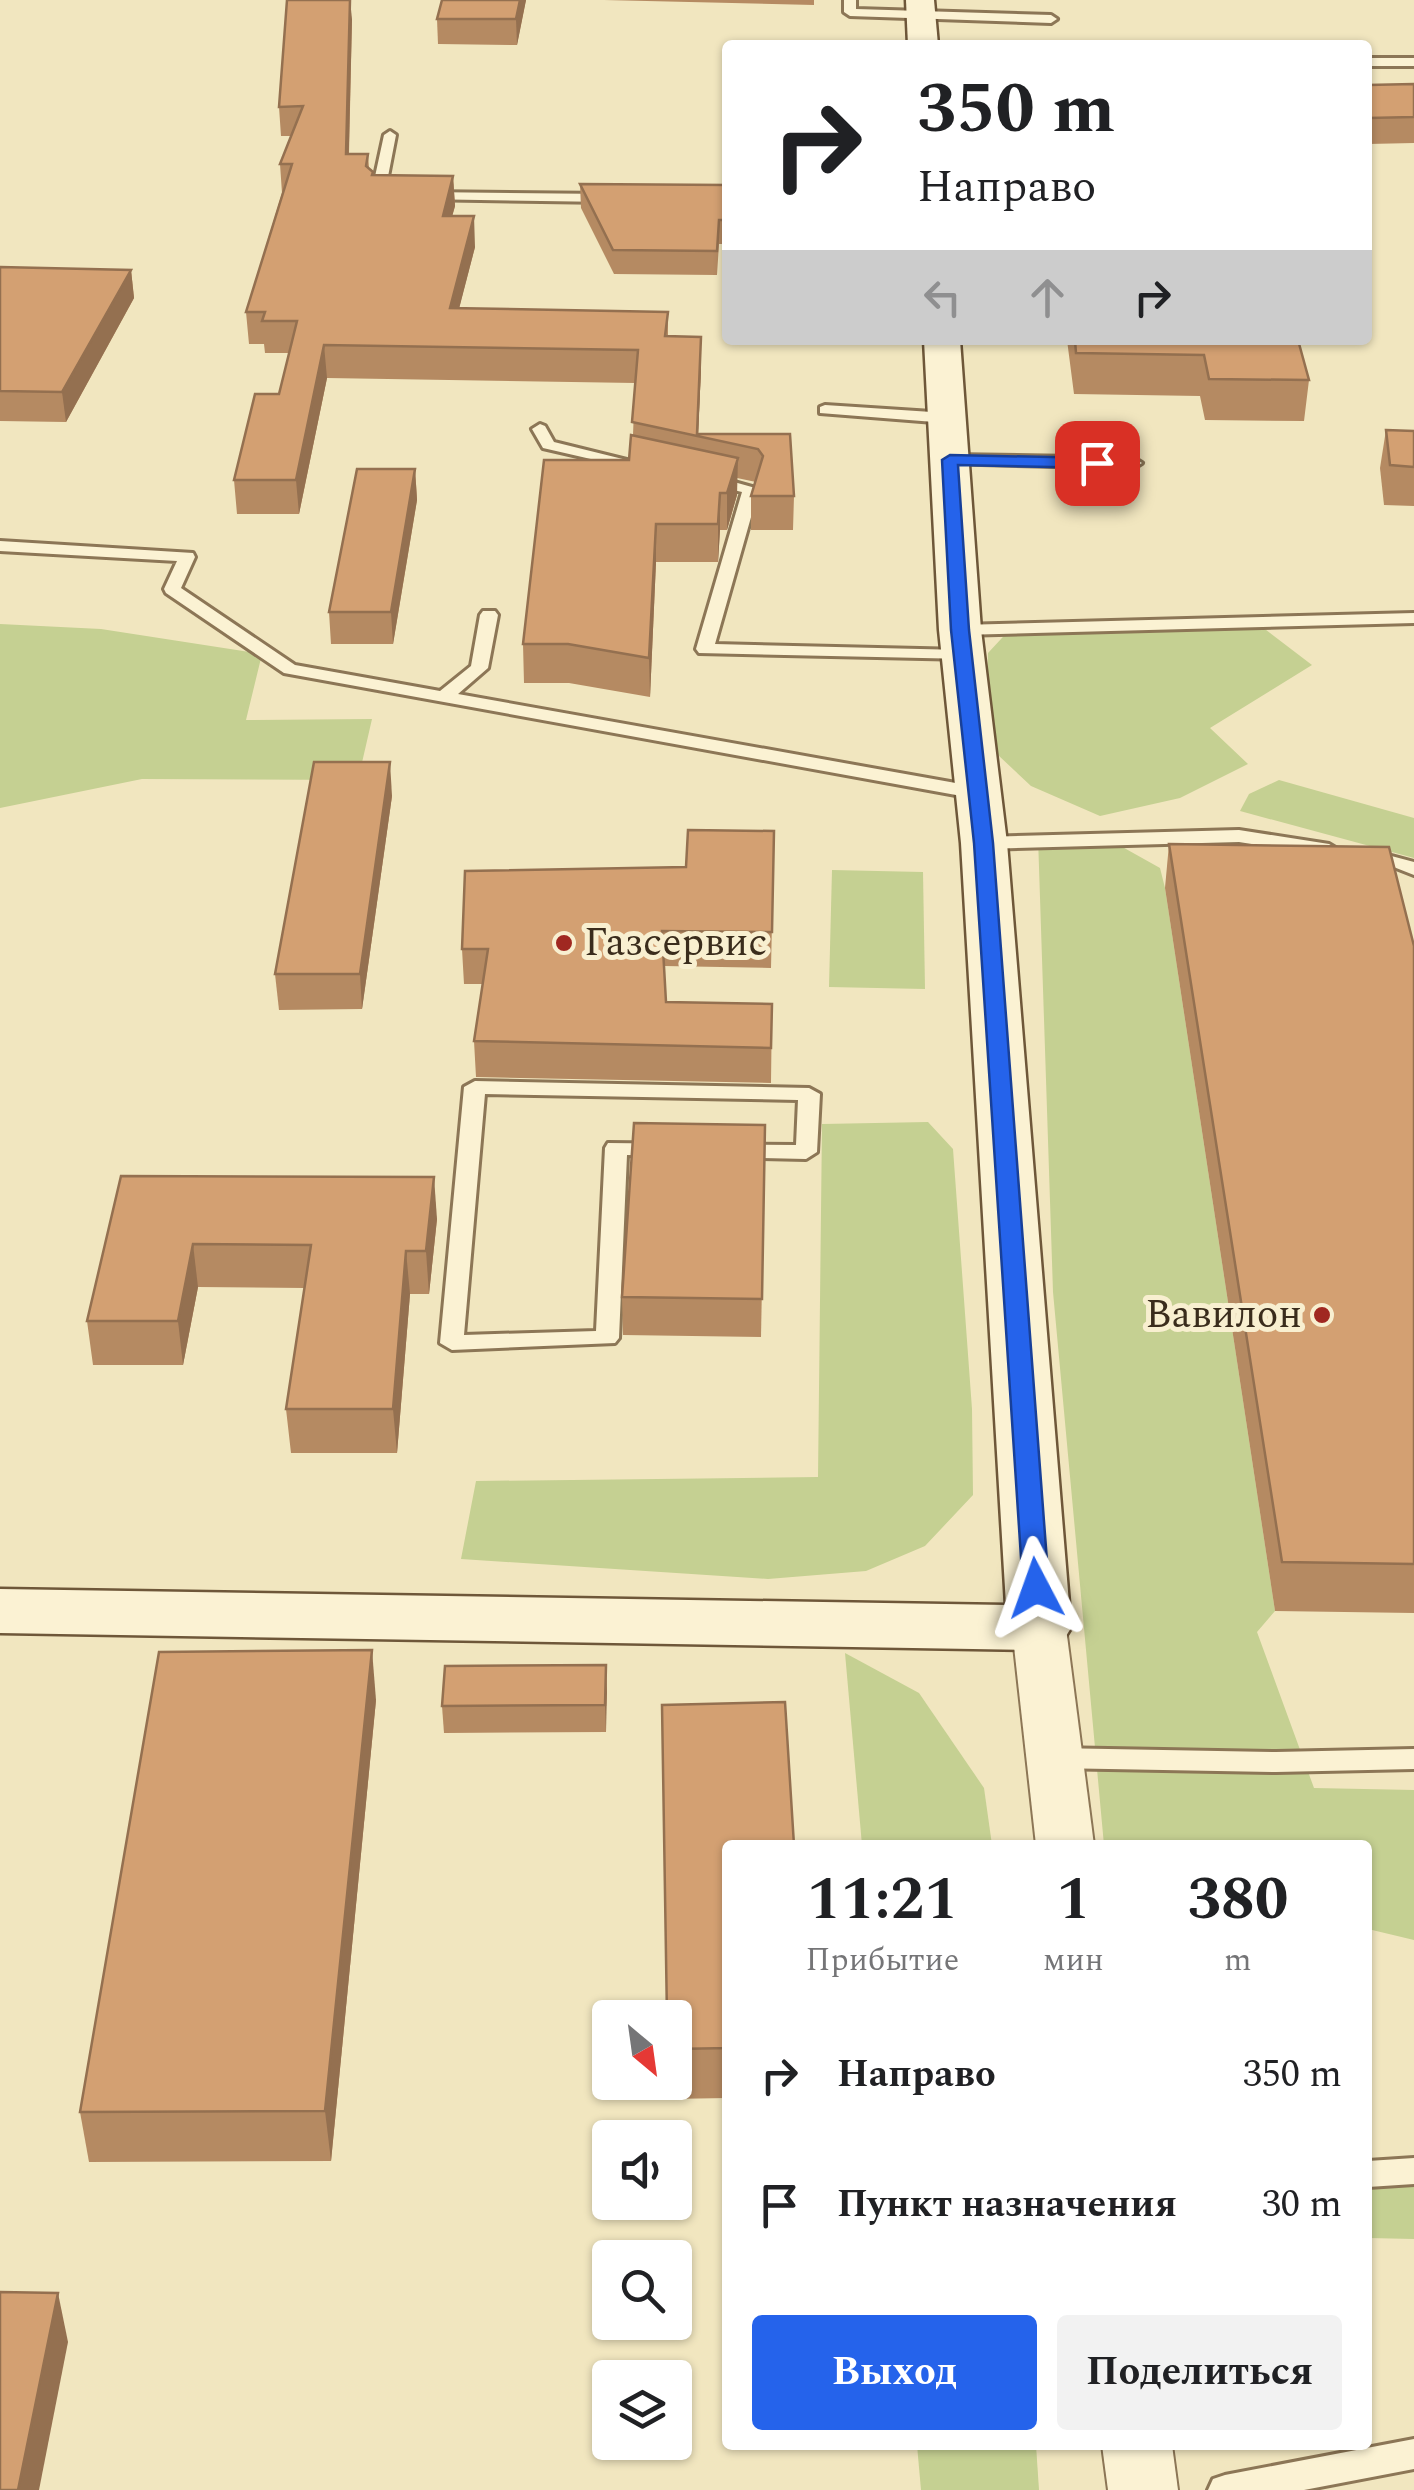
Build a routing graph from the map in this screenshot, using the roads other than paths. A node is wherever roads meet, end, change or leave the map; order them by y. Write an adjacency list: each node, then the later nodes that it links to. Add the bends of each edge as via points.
1 (850, 0): 2 (lane, via 850,12)
2 (920, 7): 3 (lane); 4 (main road)
3 (1051, 19)
4 (923, 40)
5 (1372, 62): 6 (lane)
6 (1414, 62)
7 (390, 134): 8 (lane, via 378,196)
8 (398, 196)
9 (417, 196): 10 (lane)
10 (630, 198)
11 (942, 345): 14 (main road)
12 (825, 410): 14 (lane)
13 (540, 430): 16 (lane, via 548,445)
14 (948, 439): 15 (lane); 21 (main road)
15 (1134, 463)
16 (659, 469)
17 (696, 477): 21 (lane, via 751,489 705,649)
18 (0, 546): 22 (lane, via 187,557 172,590 290,669)
19 (490, 615): 22 (lane, via 479,668)
20 (1414, 618): 21 (lane)
21 (961, 642): 23 (main road)
22 (443, 697): 23 (lane)
23 (978, 793): 24 (main road)
24 (984, 843): 25 (lane, via 1240,836); 28 (main road)
25 (1414, 869)
26 (607, 1338): 26 (lane, via 452,1343 475,1087 809,1094 806,1152 616,1148)
27 (0, 1612): 28 (main road)
28 (1038, 1628): 29 (street)
29 (1054, 1758): 30 (lane); 31 (street)
30 (1414, 1758)
31 (1064, 1840)
32 (1414, 2172): 33 (lane)
33 (1372, 2174)
34 (1139, 2450): 36 (street)
35 (1414, 2454): 37 (lane)
36 (1143, 2490)
37 (1225, 2490)

